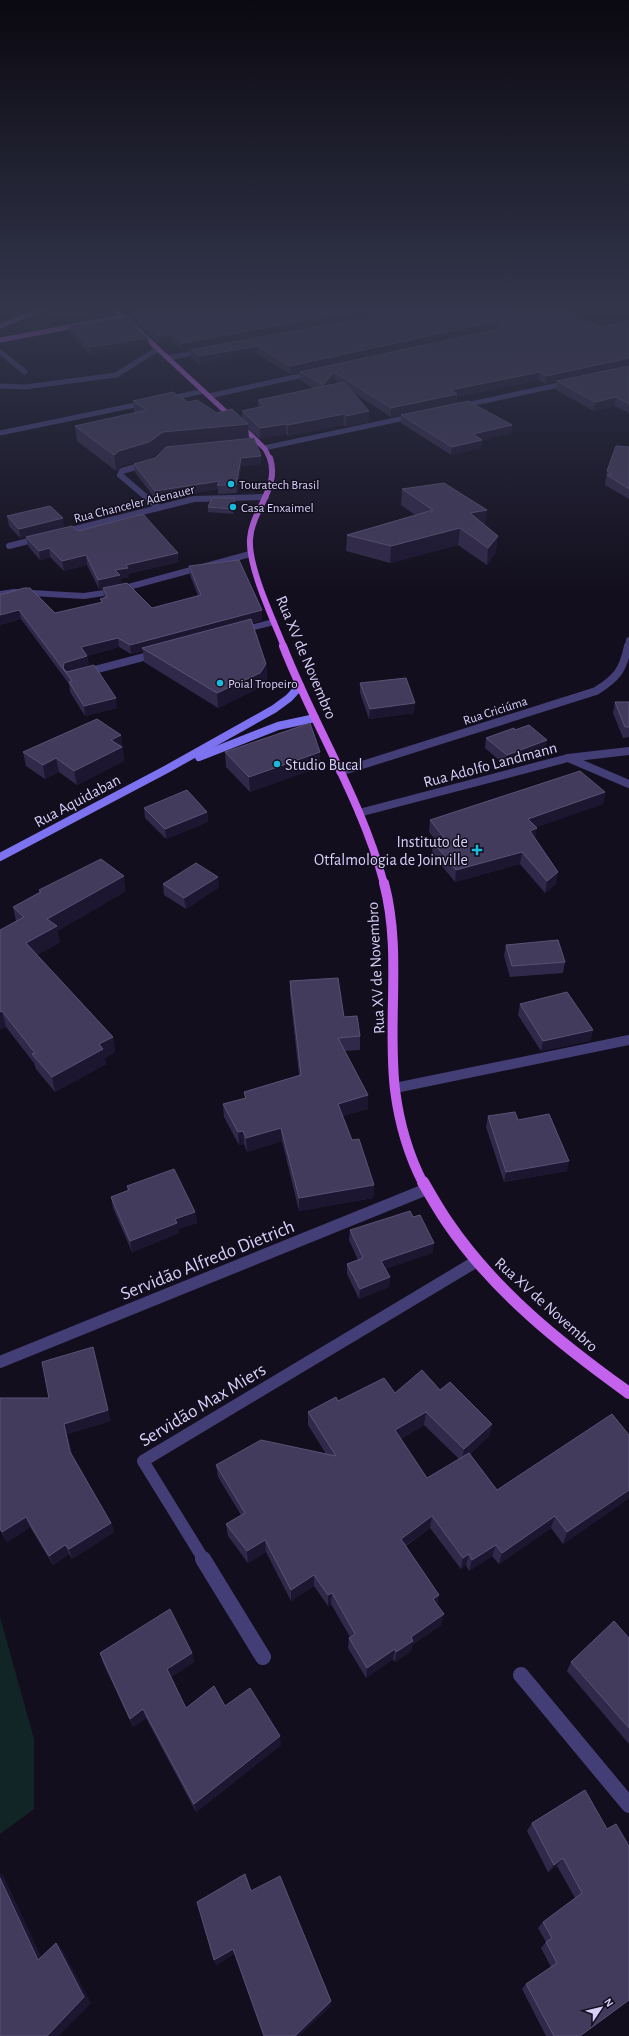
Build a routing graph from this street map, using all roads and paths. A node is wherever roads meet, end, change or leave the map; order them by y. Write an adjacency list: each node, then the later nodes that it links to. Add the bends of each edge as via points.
1 (141, 404): 6 (street)
2 (218, 404): 7 (main road, Rua XV de Novembro)
3 (472, 404): 4 (street)
4 (458, 407)
5 (419, 415): 9 (street)
6 (0, 433)
7 (258, 442): 8 (street); 9 (main road, Rua XV de Novembro)
8 (250, 443)
9 (264, 448): 11 (main road, Rua XV de Novembro, via 272,466)
10 (153, 462): 12 (street, via 122,471 120,475)
11 (266, 497): 12 (street, Rua Chanceler Adenauer, via 202,498); 16 (main road, Rua XV de Novembro, via 252,527)
12 (159, 508): 13 (street, Rua Chanceler Adenauer)
13 (54, 534)
14 (47, 536): 15 (street)
15 (9, 546)
16 (250, 554): 17 (street, via 110,592 84,596 14,592); 18 (main road, Rua XV de Novembro)
17 (0, 594)
18 (274, 622): 19 (street); 23 (main road, Rua XV de Novembro)
19 (236, 632)
20 (629, 640): 28 (street, Rua Criciúma, via 621,672 596,691)
21 (161, 652): 22 (street)
22 (78, 674)
23 (300, 686): 24 (main road, Rua XV de Novembro); 27 (street, Rua Aquidaban, via 274,709)
24 (315, 718): 27 (street, Rua Aquidaban, via 278,726); 28 (main road, Rua XV de Novembro)
25 (629, 751): 26 (street, Rua Adolfo Landmann)
26 (568, 758): 29 (street); 30 (street, Rua Adolfo Landmann)
27 (168, 769): 31 (street, Rua Aquidaban)
28 (340, 772): 30 (main road, Rua XV de Novembro)
29 (629, 784)
30 (359, 813): 33 (main road, Rua XV de Novembro, via 379,865 390,906)
31 (0, 857)
32 (629, 1040): 33 (street)
33 (395, 1088): 34 (main road, Rua XV de Novembro, via 398,1115 409,1150)
34 (427, 1189): 35 (main road, Rua XV de Novembro, via 450,1226); 36 (street, Servidão Alfredo Dietrich)
35 (477, 1261): 37 (main road, Rua XV de Novembro, via 508,1295 568,1348); 38 (street, Servidão Max Miers, via 143,1461)
36 (0, 1362)
37 (629, 1393)
38 (263, 1657)
39 (521, 1675): 40 (street)
40 (629, 1805)

